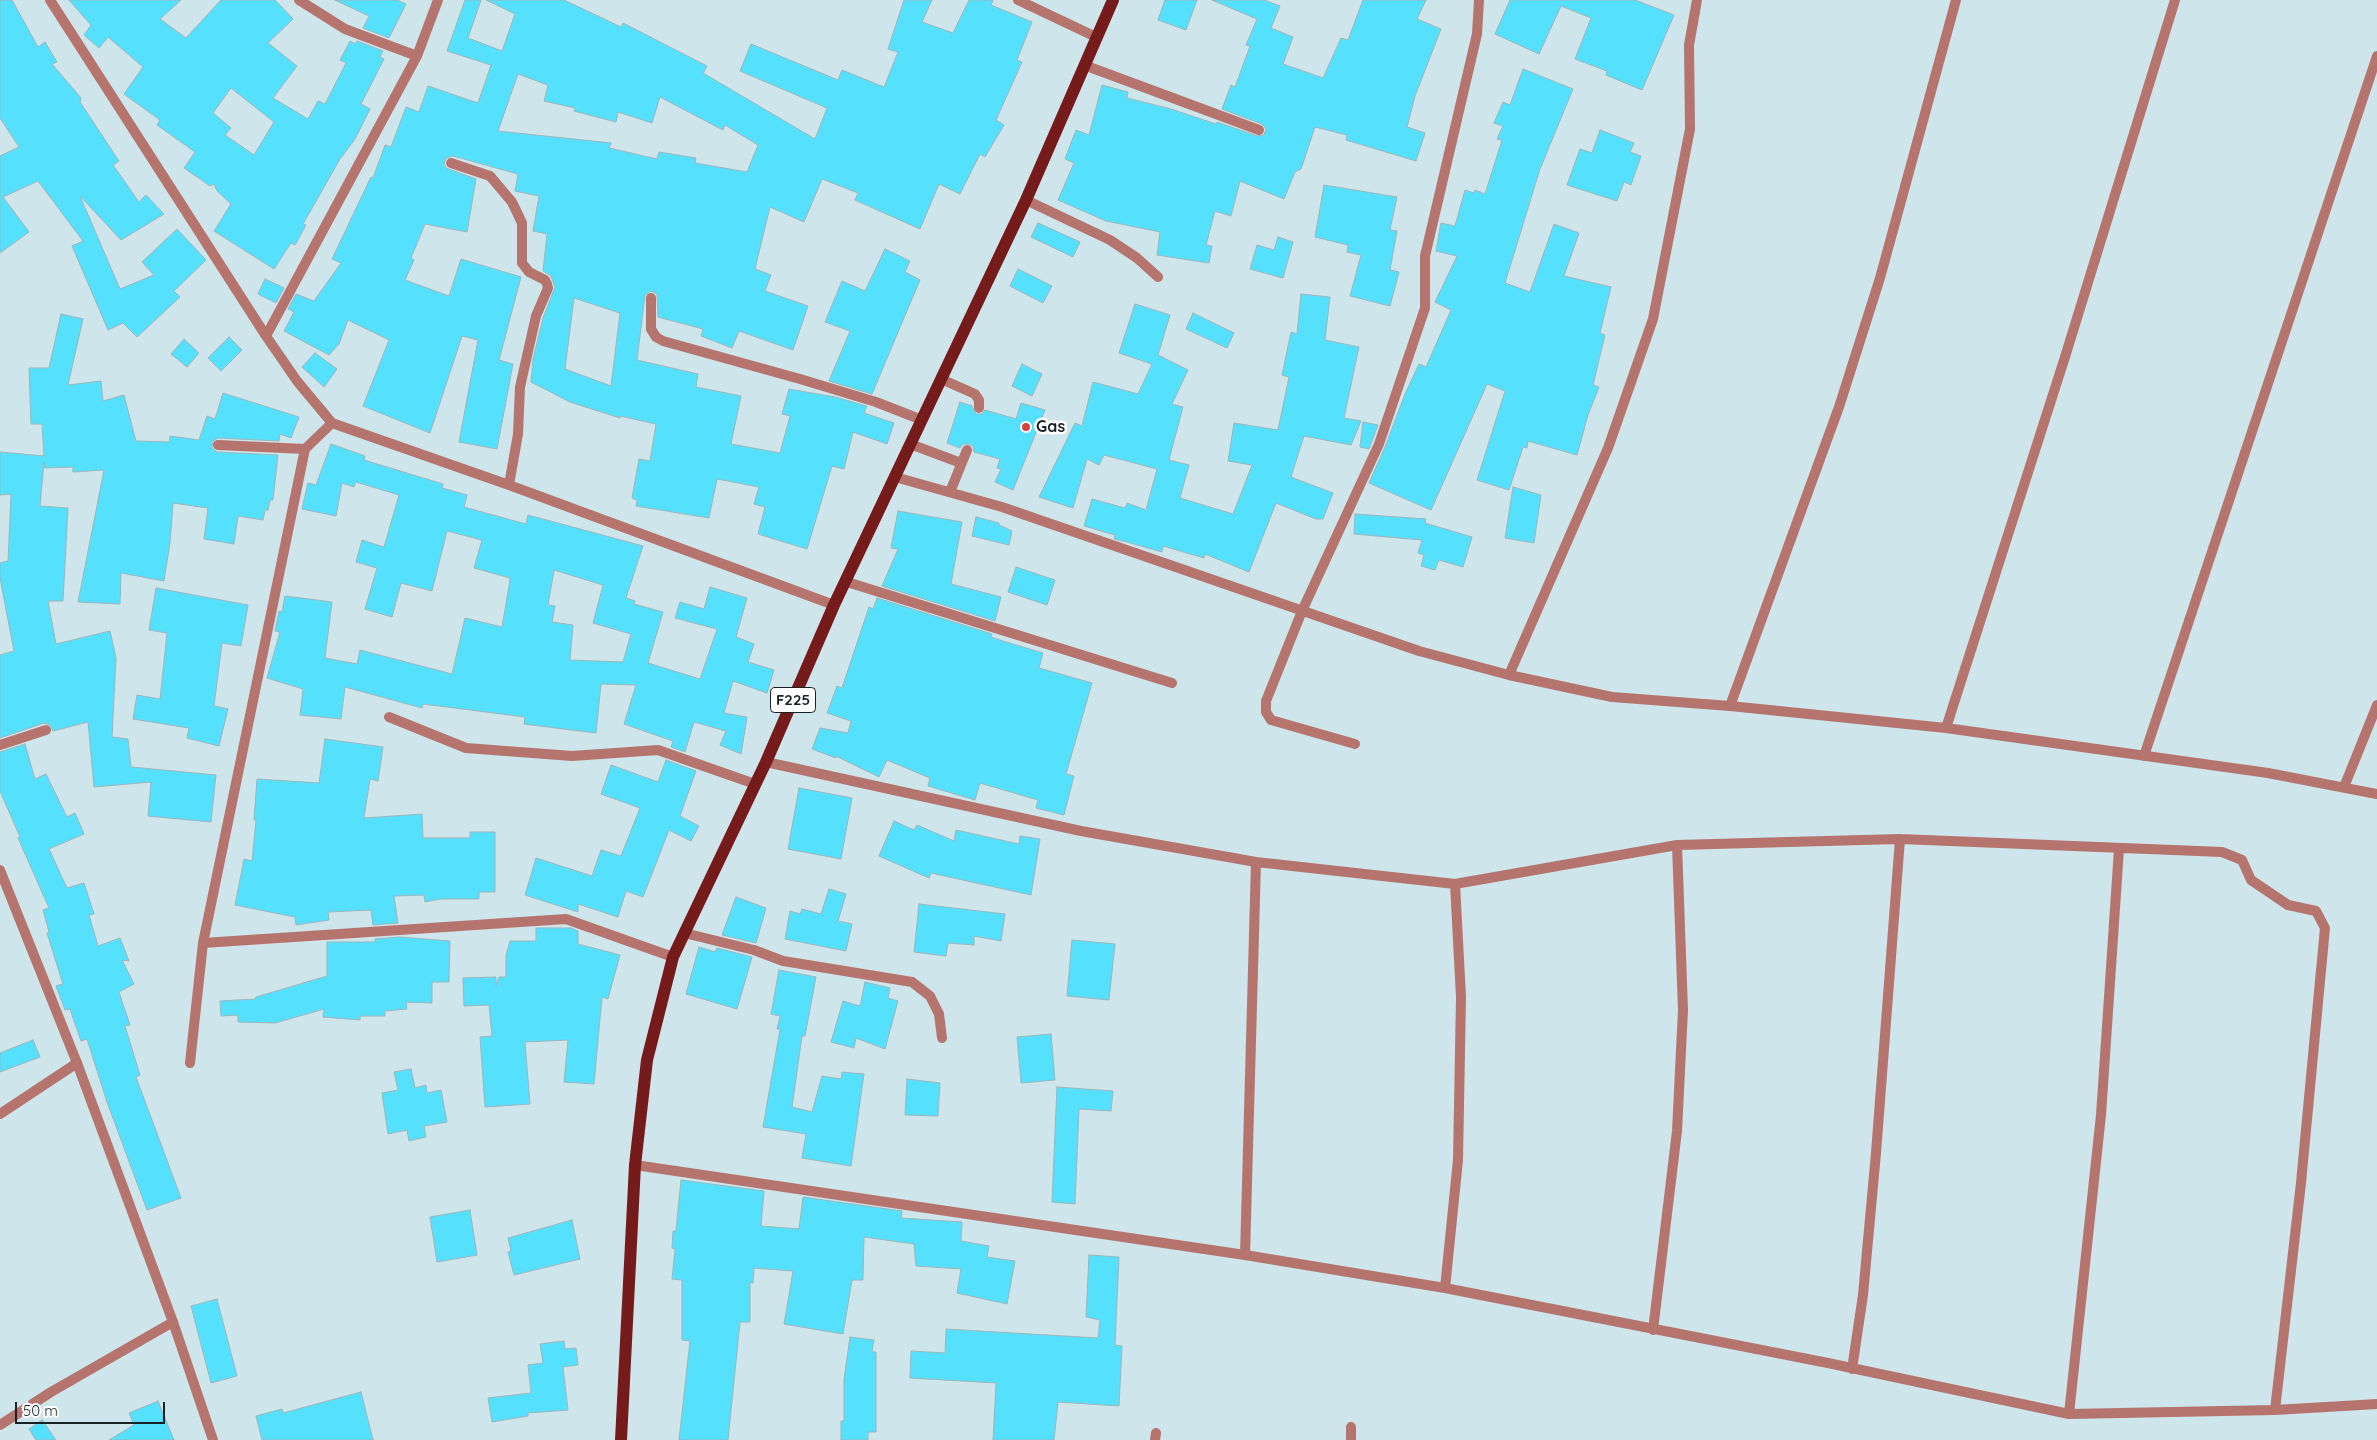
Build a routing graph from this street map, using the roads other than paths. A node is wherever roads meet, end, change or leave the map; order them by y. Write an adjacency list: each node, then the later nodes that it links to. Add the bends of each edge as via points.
1 (50, 0): 19 (street)
2 (298, 0): 11 (street, via 344,29)
3 (438, 0): 11 (street)
4 (1018, 0): 10 (street)
5 (1114, 0): 10 (main road, F225)
6 (1479, 0): 34 (street, via 1478,34 1425,256 1425,308 1379,444)
7 (1697, 0): 35 (street, via 1689,45 1690,129 1653,320 1608,448)
8 (1956, 0): 37 (street, via 1880,278 1839,407)
9 (2175, 0): 40 (street, via 2066,356)
10 (1096, 37): 13 (main road, F225)
11 (417, 56): 19 (street)
12 (2377, 56): 44 (street)
13 (1084, 65): 14 (street); 16 (main road, F225)
14 (1260, 130)
15 (451, 163): 30 (street, via 490,176 512,202 522,224 522,263 529,272 545,280 548,288 536,316 520,387 518,434)
16 (1026, 200): 17 (street, via 1110,240); 20 (main road, F225)
17 (1158, 277)
18 (651, 298): 22 (street, via 651,329 663,341 876,402)
19 (266, 336): 23 (street)
20 (941, 379): 21 (street, via 975,394); 22 (main road, F225)
21 (979, 408)
22 (922, 420): 24 (main road, F225)
23 (332, 423): 26 (street); 30 (street)
24 (910, 444): 28 (street); 29 (main road, F225)
25 (218, 445): 26 (street)
26 (305, 450): 56 (street)
27 (967, 450): 28 (street)
28 (961, 463): 31 (street)
29 (894, 477): 31 (street); 32 (main road, F225)
30 (509, 485): 33 (street)
31 (950, 492): 34 (street)
32 (847, 582): 33 (main road, F225); 36 (street)
33 (834, 605): 45 (main road, F225)
34 (1302, 611): 35 (street, via 1419,651); 42 (street, via 1266,702 1266,712 1271,720)
35 (1509, 675): 37 (street, via 1612,697)
36 (1172, 683)
37 (1730, 706): 40 (street)
38 (2377, 706): 47 (street)
39 (389, 717): 46 (street, via 466,748 572,756 658,750)
40 (1946, 728): 44 (street)
41 (46, 730): 43 (street)
42 (1355, 744)
43 (0, 745)
44 (2144, 756): 47 (street)
45 (766, 762): 46 (main road, F225); 52 (street, via 1081,831)
46 (755, 784): 55 (main road, F225)
47 (2344, 787): 48 (street)
48 (2377, 794)
49 (1900, 839): 50 (street); 51 (street); 67 (street, via 1876,1153 1863,1294)
50 (1677, 845): 54 (street); 66 (street, via 1683,1010 1677,1131)
51 (2119, 849): 69 (street, via 2222,852 2242,860 2251,880 2288,905 2316,911 2325,928 2302,1183); 70 (street, via 2101,1115)
52 (1256, 862): 54 (street); 63 (street)
53 (0, 870): 59 (street)
54 (1455, 884): 64 (street, via 1461,997 1458,1160)
55 (684, 933): 57 (main road, F225); 58 (street, via 782,960 912,982 930,996 939,1014)
56 (203, 943): 57 (street, via 566,919); 60 (street)
57 (673, 957): 62 (main road, F225, via 647,1060)
58 (942, 1038)
59 (77, 1063): 61 (street); 65 (street)
60 (190, 1063)
61 (0, 1114)
62 (634, 1165): 63 (street); 74 (main road, F225)
63 (1245, 1254): 64 (street)
64 (1445, 1288): 66 (street)
65 (173, 1322): 71 (street, via 51,1392); 73 (street)
66 (1653, 1330): 67 (street)
67 (1852, 1369): 70 (street)
68 (2377, 1404): 69 (street)
69 (2275, 1410): 70 (street)
70 (2069, 1414)
71 (0, 1426)
72 (1351, 1427): 75 (street)
73 (213, 1440)
74 (621, 1440)
75 (1351, 1440)

